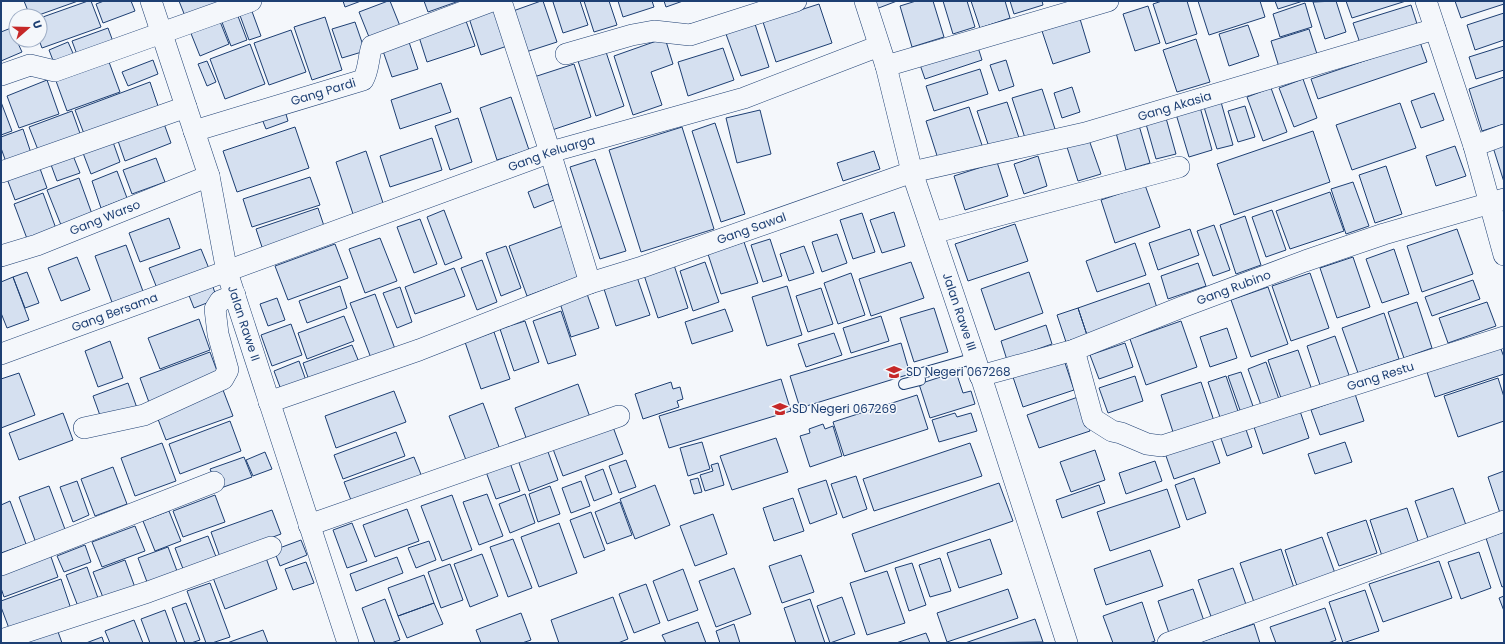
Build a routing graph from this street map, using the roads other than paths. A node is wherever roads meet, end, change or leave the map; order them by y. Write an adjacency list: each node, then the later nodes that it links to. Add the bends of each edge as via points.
1 (151, 1): 10 (street, Jalan Rawe II)
2 (251, 1): 10 (street)
3 (492, 1): 16 (street, Gang Pardi, via 372,46 363,80)
4 (501, 1): 19 (street)
5 (796, 1): 12 (street, via 690,35 654,31)
6 (865, 1): 11 (street, Jalan Rawe III)
7 (1108, 1): 13 (street)
8 (1426, 1): 9 (street)
9 (1435, 29): 18 (street); 22 (street, Gang Akasia, via 1086,133)
10 (161, 32): 14 (street, via 55,71 30,65); 15 (street, Jalan Rawe II)
11 (879, 46): 13 (street, Jalan Rawe III); 19 (street, Gang Keluarga, via 744,98)
12 (566, 54)
13 (886, 66): 22 (street, Jalan Rawe III)
14 (1, 75)
15 (186, 107): 16 (street, Jalan Rawe II); 21 (street)
16 (194, 131): 23 (street, Jalan Rawe II)
17 (1504, 135): 18 (street)
18 (1474, 146): 24 (street)
19 (550, 152): 28 (street, Gang Keluarga); 29 (street)
20 (1179, 167): 25 (street)
21 (1, 172)
22 (912, 172): 25 (street, Jalan Rawe III); 29 (street, Gang Sawal)
23 (209, 176): 27 (street, Gang Warso, via 37,245); 28 (street, Jalan Rawe II)
24 (1497, 202): 26 (street); 32 (street, Gang Rubino, via 1391,232 1312,259)
25 (933, 233): 34 (street, Jalan Rawe III)
26 (1504, 255)
27 (1, 256)
28 (227, 272): 30 (street, Jalan Rawe II); 33 (street, Gang Bersama)
29 (590, 283): 36 (street, Gang Sawal, via 419,350)
30 (235, 295): 36 (street, Jalan Rawe II); 38 (street, via 220,301 215,309 218,334 228,370 223,379 144,415)
31 (1504, 337): 32 (street, Gang Restu, via 1162,446 1147,444 1112,431 1093,419)
32 (1074, 350): 34 (street, Gang Rubino)
33 (1, 354)
34 (977, 367): 35 (lane, via 919,374 920,380); 45 (street, Jalan Rawe III)
35 (904, 384)
36 (269, 402): 41 (street, Jalan Rawe II)
37 (620, 416): 41 (street)
38 (84, 428)
39 (214, 482): 43 (street)
40 (1504, 521): 47 (street)
41 (309, 526): 46 (street, Jalan Rawe II)
42 (271, 547): 44 (street, via 148,592)
43 (1, 565)
44 (1, 640)
45 (1063, 642)
46 (348, 643)
47 (1168, 643)

